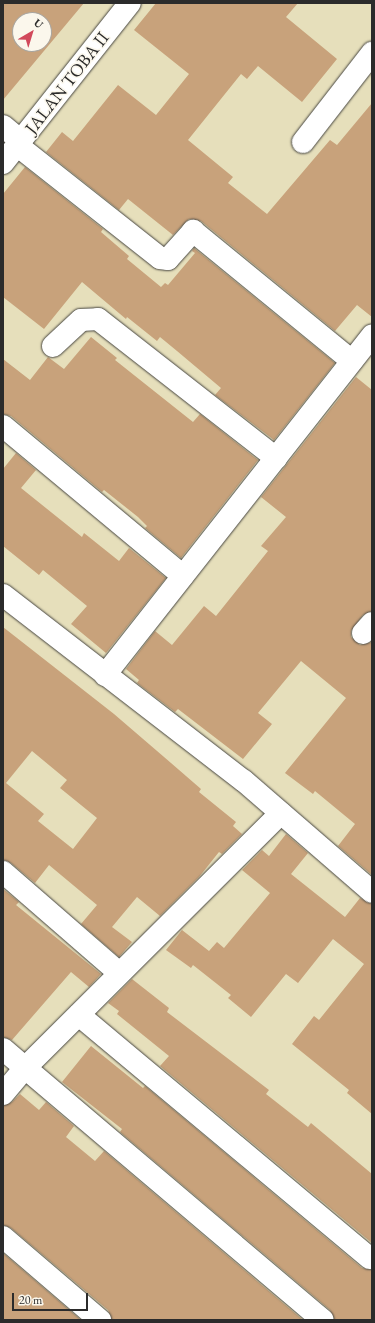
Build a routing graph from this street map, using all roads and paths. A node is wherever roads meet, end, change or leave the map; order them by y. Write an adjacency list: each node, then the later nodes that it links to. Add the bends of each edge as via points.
1 (130, 3): 5 (street, JALAN TOBA II)
2 (372, 53): 4 (street)
3 (3, 126): 5 (street)
4 (303, 142)
5 (19, 143): 6 (street, JALAN TOBA II); 9 (street, via 160,258 168,259 193,232)
6 (3, 163)
7 (372, 336): 9 (street)
8 (53, 346): 11 (street, via 81,320 89,318 102,321)
9 (352, 362): 11 (street)
10 (3, 426): 12 (street)
11 (276, 458): 12 (street)
12 (183, 576): 14 (street)
13 (3, 595): 14 (street)
14 (105, 675): 15 (street)
15 (281, 813): 17 (street); 18 (street)
16 (3, 872): 18 (street)
17 (372, 892)
18 (119, 973): 19 (street)
19 (79, 1015): 21 (street); 24 (street)
20 (3, 1049): 21 (street)
21 (25, 1068): 22 (street); 26 (street)
22 (3, 1094)
23 (3, 1237): 25 (street)
24 (370, 1258)
25 (100, 1320)
26 (322, 1320)

